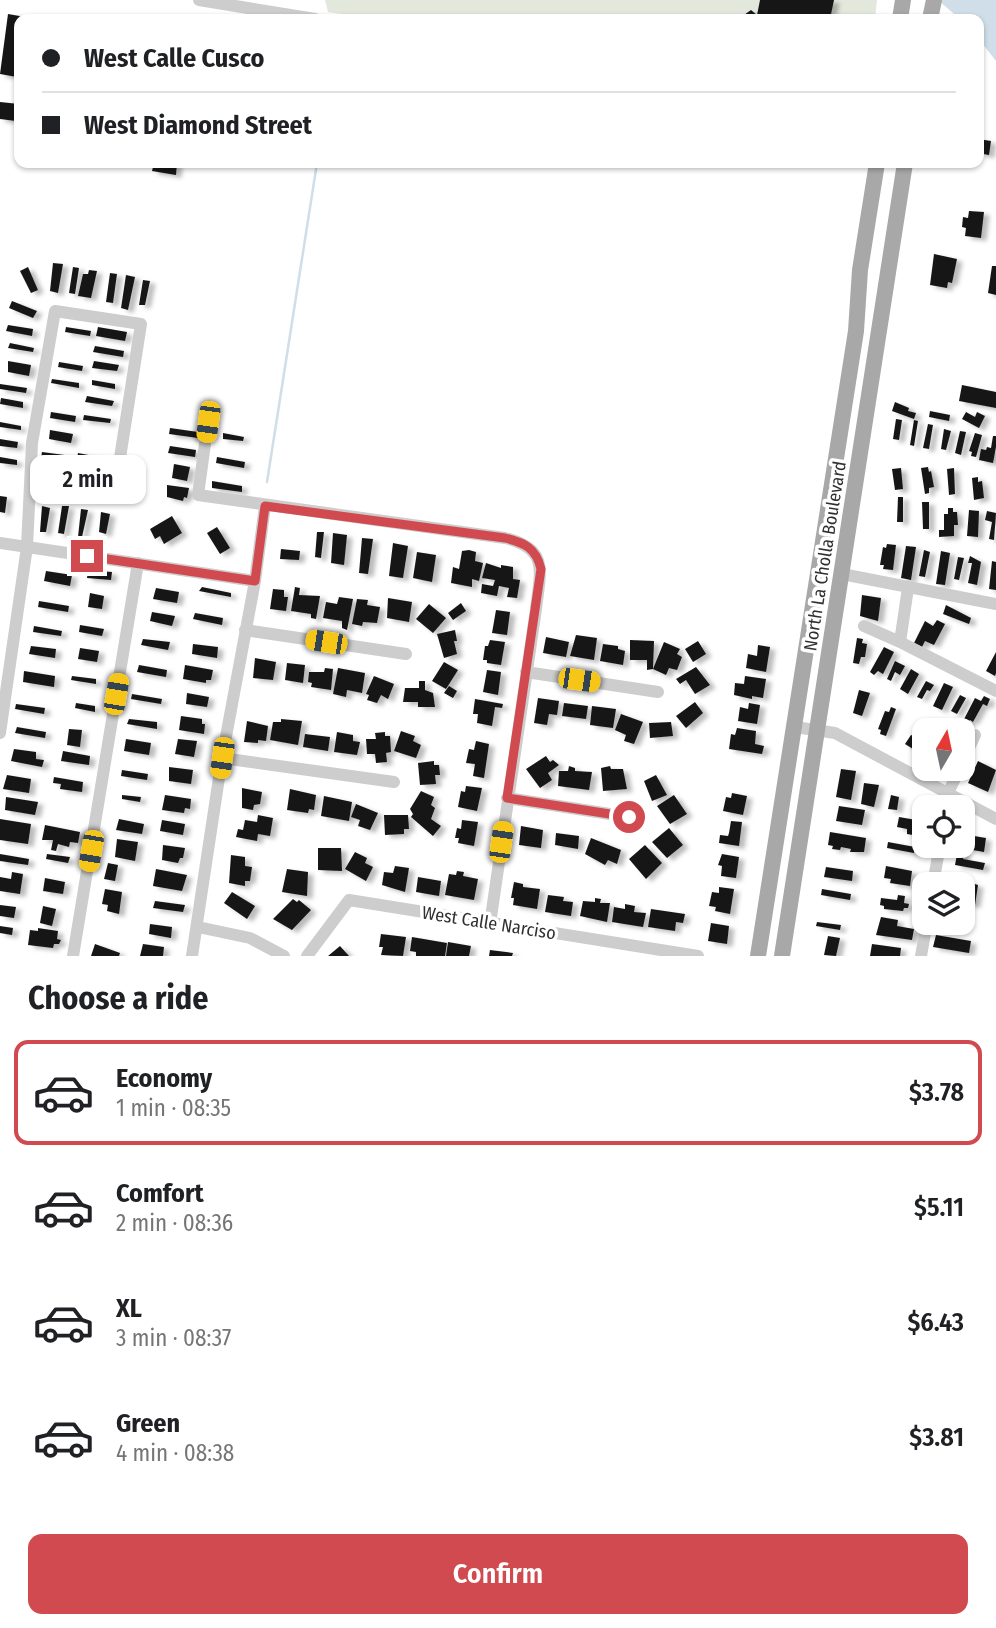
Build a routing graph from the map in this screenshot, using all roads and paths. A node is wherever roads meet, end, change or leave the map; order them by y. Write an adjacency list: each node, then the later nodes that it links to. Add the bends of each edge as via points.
1 (199, 0): 2 (street)
2 (284, 14)
3 (876, 168): 22 (main road, North La Cholla Boulevard, via 860,270 856,331)
4 (904, 168): 11 (main road, North La Cholla Boulevard)
5 (208, 422): 7 (street, via 198,495)
6 (32, 486): 6 (street, via 114,496 141,324 55,311 32,443); 9 (street)
7 (265, 506): 12 (street); 19 (street, via 505,538 530,547 541,569)
8 (0, 543): 9 (street)
9 (27, 547): 10 (street); 24 (street)
10 (138, 563): 12 (street); 35 (street)
11 (842, 574): 13 (street); 23 (main road, North La Cholla Boulevard)
12 (255, 581): 16 (street)
13 (908, 587): 14 (street); 17 (street)
14 (996, 604)
15 (864, 626): 17 (street)
16 (245, 630): 18 (street); 25 (street)
17 (900, 642): 20 (street)
18 (406, 654)
19 (526, 672): 21 (street); 29 (street)
20 (996, 691)
21 (658, 692)
22 (794, 727): 23 (street); 40 (main road, North La Cholla Boulevard)
23 (817, 730): 28 (street, via 835,733); 41 (main road, North La Cholla Boulevard)
24 (0, 733)
25 (222, 758): 27 (street); 33 (street)
26 (954, 781): 28 (street)
27 (394, 782)
28 (948, 793): 31 (street)
29 (507, 798): 30 (street); 32 (street)
30 (629, 817)
31 (996, 819)
32 (490, 924): 38 (street, West Calle Narciso, via 349,900); 39 (street, West Calle Narciso)
33 (198, 927): 36 (street); 37 (street, via 250,938)
34 (925, 935): 42 (street)
35 (73, 956)
36 (192, 956)
37 (284, 956)
38 (307, 956)
39 (698, 956)
40 (758, 956)
41 (782, 956)
42 (921, 956)

